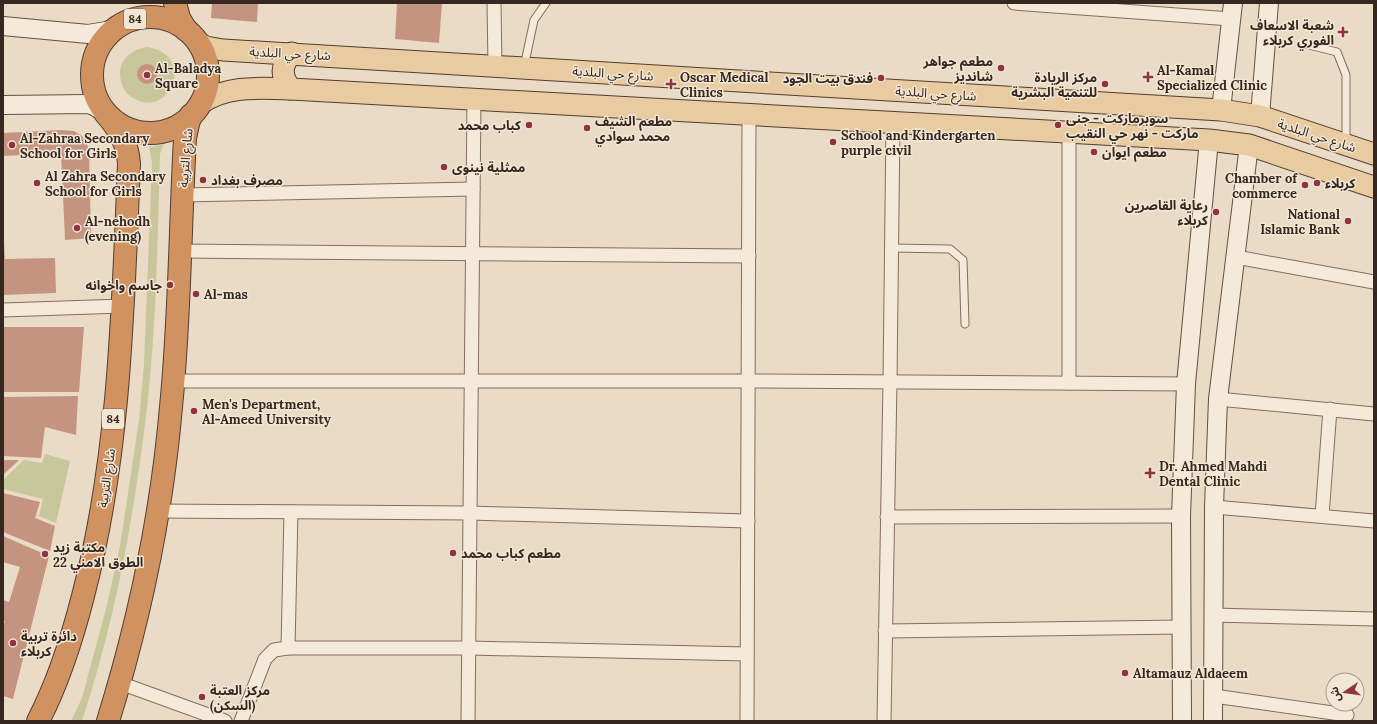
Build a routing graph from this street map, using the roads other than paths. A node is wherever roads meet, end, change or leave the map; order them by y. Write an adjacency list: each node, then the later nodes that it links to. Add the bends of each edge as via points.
1 (124, 3): 9 (highway, via 122,20)
2 (175, 3): 10 (highway, via 179,18)
3 (494, 3): 13 (street)
4 (546, 3): 14 (lane, via 534,20)
5 (1014, 3): 7 (street)
6 (1269, 3): 22 (main road)
7 (1232, 11): 19 (main road)
8 (3, 26): 9 (main road, via 88,34)
9 (116, 28): 10 (highway, 84, via 132,19 151,17 169,20); 20 (highway, 84, via 102,41 94,58 92,78 95,97)
10 (192, 36): 12 (main road, شارع حي البلدية, via 206,47 223,50); 18 (highway, via 204,54 208,78 206,90)
11 (1305, 44): 27 (lane, via 1337,52 1346,75)
12 (292, 53): 13 (main road, شارع حي البلدية); 15 (main road, via 283,66 283,75)
13 (495, 66): 14 (main road, شارع حي البلدية)
14 (524, 67): 19 (main road, شارع حي البلدية)
15 (291, 89): 16 (main road); 18 (main road, via 258,88 229,92 213,96)
16 (474, 99): 21 (main road); 30 (street)
17 (3, 104): 20 (main road, via 88,104)
18 (196, 110): 20 (highway, 84, via 179,126 164,132 148,133 132,131 117,124); 31 (highway, شارع التربية, via 188,124 185,138)
19 (1221, 110): 22 (main road, شارع حي البلدية)
20 (105, 113): 38 (highway, شارع التربية / 84, via 120,133 129,156)
21 (749, 115): 23 (main road); 35 (street)
22 (1260, 116): 27 (main road, شارع حي البلدية)
23 (893, 123): 24 (main road); 32 (street)
24 (1069, 133): 25 (main road); 45 (street)
25 (1209, 140): 26 (main road); 46 (main road)
26 (1249, 145): 29 (main road); 36 (main road)
27 (1346, 145): 28 (main road, شارع حي البلدية)
28 (1374, 154)
29 (1374, 187)
30 (473, 189): 31 (street); 34 (street)
31 (182, 195): 33 (highway, شارع التربية)
32 (892, 248): 40 (lane, via 950,249 962,260); 44 (street)
33 (180, 251): 34 (street); 41 (highway, شارع التربية)
34 (473, 254): 35 (street); 42 (street)
35 (749, 256): 43 (street)
36 (1236, 257): 37 (street); 47 (main road)
37 (1374, 282)
38 (123, 306): 39 (street); 69 (highway, شارع التربية / 84, via 105,492 91,565 62,668)
39 (3, 310)
40 (965, 324)
41 (174, 380): 42 (street); 51 (highway, شارع التربية)
42 (471, 381): 43 (street); 53 (street)
43 (748, 381): 44 (street); 57 (street)
44 (890, 382): 45 (street); 56 (street)
45 (1069, 383): 46 (street)
46 (1186, 384): 54 (main road)
47 (1218, 399): 48 (street); 50 (main road)
48 (1330, 410): 49 (street); 55 (street)
49 (1374, 414)
50 (1214, 507): 55 (street); 59 (main road)
51 (157, 511): 52 (street); 66 (highway, شارع التربية, via 144,583)
52 (291, 512): 53 (street); 63 (street)
53 (470, 513): 57 (street); 64 (street)
54 (1181, 516): 56 (street); 61 (main road)
55 (1322, 516): 58 (street)
56 (887, 517): 62 (street)
57 (748, 521): 65 (street)
58 (1374, 521)
59 (1213, 615): 60 (street); 67 (main road)
60 (1374, 619)
61 (1182, 627): 62 (street); 76 (main road)
62 (885, 631): 75 (street)
63 (288, 648): 64 (street); 72 (street, via 274,650 264,659)
64 (469, 648): 65 (street); 73 (street)
65 (747, 654): 74 (street)
66 (120, 683): 70 (highway, شارع التربية); 71 (street)
67 (1214, 696): 68 (street); 77 (main road)
68 (1347, 715)
69 (38, 721)
70 (108, 721)
71 (225, 721)
72 (241, 721)
73 (468, 721)
74 (747, 721)
75 (884, 721)
76 (1182, 721)
77 (1213, 721)

